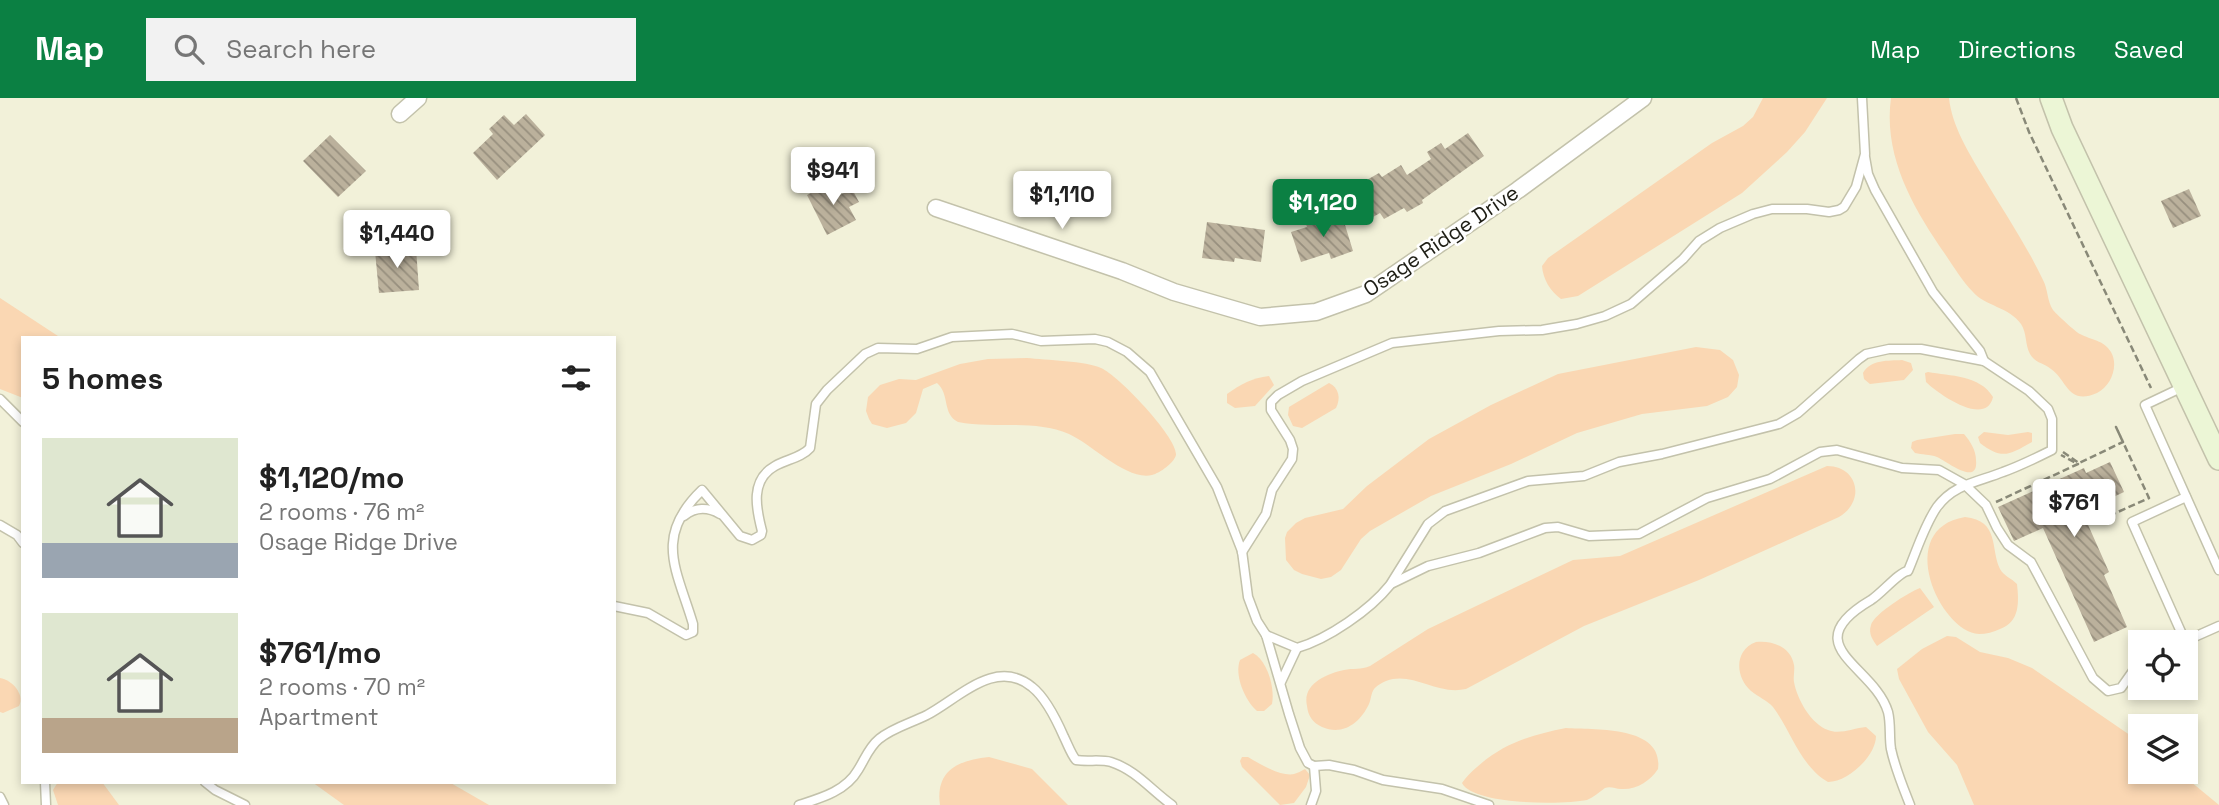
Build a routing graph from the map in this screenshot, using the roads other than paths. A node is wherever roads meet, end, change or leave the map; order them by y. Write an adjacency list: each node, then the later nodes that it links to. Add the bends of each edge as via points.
1 (418, 98): 5 (street)
2 (1643, 98): 7 (street, Osage Ridge Drive, via 1366,294 1316,312 1260,317 1174,292)
3 (1862, 98): 6 (lane)
4 (2051, 98): 9 (main road)
5 (400, 114)
6 (1865, 154): 8 (lane, via 1875,190 1924,278); 19 (lane, via 1856,187 1844,207 1829,212 1772,209 1720,228 1699,241 1631,304 1611,314 1535,331 1392,343 1278,395 1270,410 1292,445 1292,459)
7 (936, 208)
8 (1984, 360): 13 (lane, via 2048,409 2052,450); 21 (lane, via 1910,347 1875,352 1859,359 1779,424 1621,461 1584,477 1528,481 1466,502 1431,520)
9 (2185, 386): 12 (main road); 14 (lane, via 2145,405)
10 (0, 399): 11 (lane)
11 (21, 420)
12 (2219, 459)
13 (1964, 484): 21 (lane, via 1939,470 1902,468 1824,450 1769,479 1707,498 1639,534 1598,536 1545,528 1428,566); 28 (lane, via 1986,505 2008,545 2031,562 2093,678 2108,691 2121,688); 41 (lane, via 1936,509 1908,571 1849,614 1838,631 1844,655 1882,698 1889,713 1892,753)
14 (2186, 497): 20 (lane); 24 (lane, via 2132,522)
15 (723, 516): 16 (lane, via 699,509); 16 (lane, via 702,491); 19 (lane, via 747,540 761,535 756,501 764,476 810,448 816,404 871,351 917,349 946,338 974,335 1018,334 1041,341 1095,339 1127,352 1156,381 1212,478)
16 (681, 517): 22 (lane, via 672,538 673,561 694,632 686,635 648,613)
17 (0, 525): 18 (lane)
18 (21, 540)
19 (1242, 552): 25 (lane, via 1248,597)
20 (2219, 570)
21 (1390, 585): 27 (lane, via 1358,614)
22 (616, 606)
23 (2219, 626): 26 (lane)
24 (2179, 630)
25 (1266, 635): 27 (lane); 29 (lane)
26 (2198, 636)
27 (1297, 648): 29 (lane)
28 (2128, 678)
29 (1281, 682): 30 (lane, via 1300,748)
30 (1314, 766): 39 (lane, via 1316,791); 40 (lane, via 1329,765 1436,788)
31 (46, 784): 34 (lane)
32 (208, 784): 36 (lane)
33 (0, 797): 35 (lane)
34 (47, 804)
35 (4, 805)
36 (245, 805)
37 (799, 805): 38 (lane, via 845,785 884,735 974,685 1004,676 1037,691 1076,760 1119,765)
38 (1172, 805)
39 (1311, 805)
40 (1489, 805)
41 (1910, 805)

